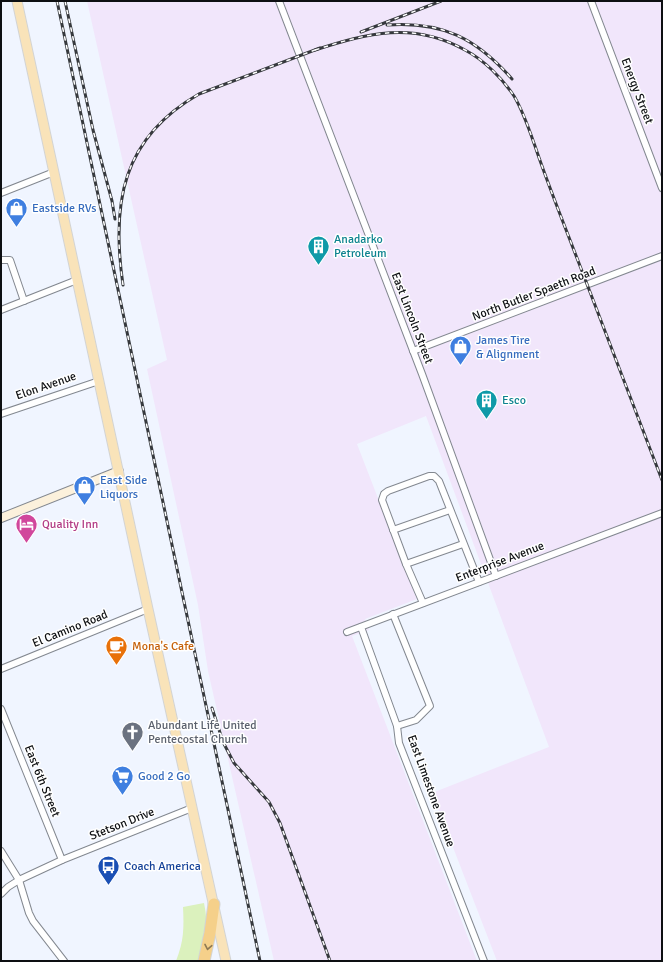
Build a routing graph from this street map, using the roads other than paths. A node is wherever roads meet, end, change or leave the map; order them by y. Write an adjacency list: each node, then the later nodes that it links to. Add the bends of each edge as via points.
1 (17, 1): 4 (main road)
2 (279, 1): 12 (street, East Lincoln Street)
3 (591, 1): 5 (street, Energy Street)
4 (54, 172): 6 (street); 9 (main road)
5 (662, 188)
6 (2, 191)
7 (662, 256): 12 (street, North Butler Spaeth Road)
8 (1, 260): 10 (street, via 10,260)
9 (77, 280): 10 (street); 13 (main road)
10 (24, 301): 11 (street)
11 (1, 310)
12 (413, 351): 22 (street, East Lincoln Street)
13 (99, 381): 14 (street, Elon Avenue); 15 (main road)
14 (1, 414)
15 (119, 471): 18 (main road); 25 (main road)
16 (450, 510): 19 (street); 19 (street, via 439,481 434,476 429,476 384,494 382,500); 20 (street)
17 (662, 513): 22 (street, Enterprise Avenue)
18 (1, 518)
19 (393, 530): 21 (street)
20 (464, 544): 21 (street); 23 (street)
21 (406, 564): 24 (street)
22 (496, 576): 23 (street, Enterprise Avenue)
23 (479, 582): 24 (street, Enterprise Avenue)
24 (423, 603): 26 (street, Enterprise Avenue)
25 (148, 609): 29 (street, El Camino Road); 32 (main road)
26 (393, 614): 27 (street, Enterprise Avenue); 31 (street, via 430,706 416,720)
27 (361, 626): 28 (street, Enterprise Avenue); 31 (street, East Limestone Avenue)
28 (346, 632)
29 (1, 669)
30 (1, 709): 34 (street, East 6th Street)
31 (397, 726): 41 (street, East Limestone Avenue, via 399,743)
32 (192, 808): 34 (street, Stetson Drive); 37 (main road)
33 (1, 851): 35 (street)
34 (62, 860): 35 (street, Stetson Drive)
35 (19, 880): 36 (street, Stetson Drive); 38 (street, via 33,921)
36 (1, 894)
37 (214, 904): 39 (highway, one-way to 39); 40 (main road)
38 (64, 961)
39 (204, 961)
40 (226, 961)
41 (484, 961)

